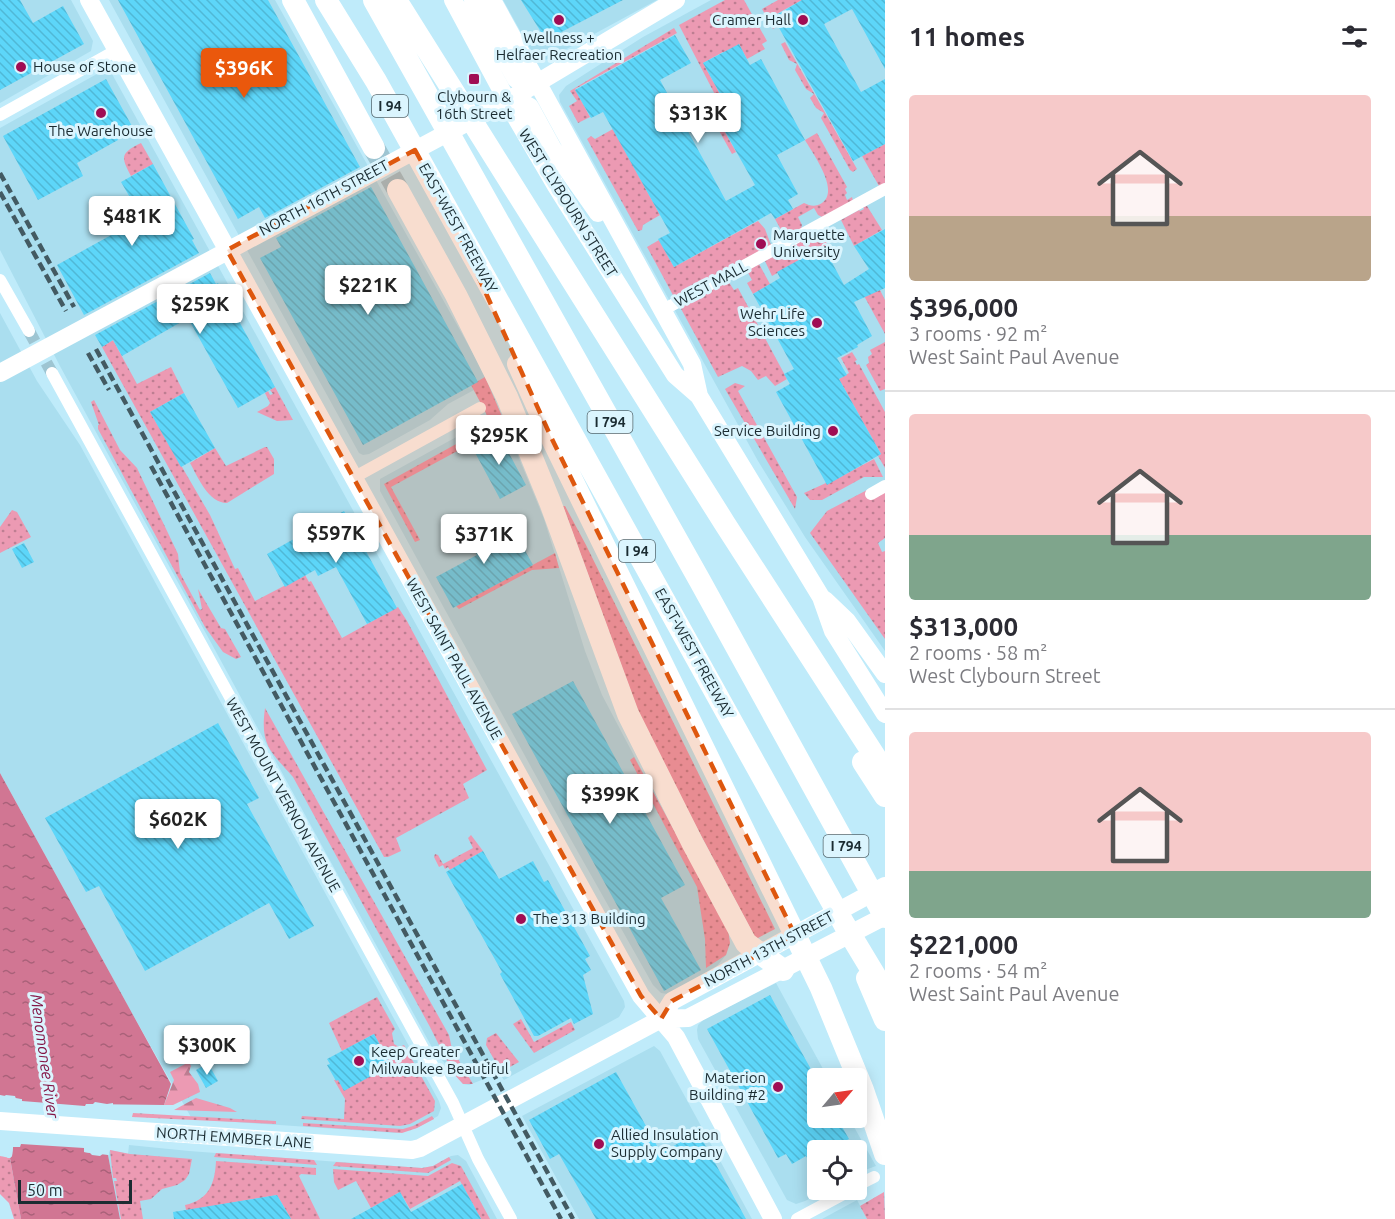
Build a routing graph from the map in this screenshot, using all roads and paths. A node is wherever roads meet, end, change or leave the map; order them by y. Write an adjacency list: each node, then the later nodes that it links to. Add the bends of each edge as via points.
1 (89, 0): 10 (street, WEST SAINT PAUL AVENUE)
2 (292, 0): 14 (highway)
3 (326, 0): 17 (highway, EAST-WEST FREEWAY / I 94)
4 (374, 0): 34 (highway, I 794)
5 (396, 0): 29 (highway)
6 (453, 0): 12 (street, WEST CLYBOURN STREET)
7 (473, 0): 11 (street, via 516,79 525,85)
8 (492, 0): 11 (street, WEST CLYBOURN STREET)
9 (676, 0): 11 (street, NORTH 16TH STREET)
10 (117, 50): 13 (street); 26 (street, WEST SAINT PAUL AVENUE)
11 (537, 83): 12 (street, NORTH 16TH STREET); 18 (street, WEST CLYBOURN STREET)
12 (507, 101): 18 (street, via 518,100 530,107 572,177); 22 (street, NORTH 16TH STREET); 24 (street, WEST CLYBOURN STREET, via 675,375)
13 (0, 115)
14 (374, 148)
15 (885, 189): 20 (street, WEST MALL)
16 (398, 190): 40 (highway, via 507,397 628,714 746,943)
17 (451, 216): 39 (highway, EAST-WEST FREEWAY / I 94); 47 (highway, via 551,437 820,988)
18 (638, 264): 20 (street, WEST CLYBOURN STREET)
19 (0, 280): 21 (street)
20 (663, 310): 24 (street, WEST CLYBOURN STREET, via 692,364)
21 (29, 331)
22 (0, 373)
23 (52, 373): 46 (street, WEST MOUNT VERNON AVENUE)
24 (699, 396): 30 (street, WEST CLYBOURN STREET)
25 (480, 408): 26 (street)
26 (353, 478): 43 (street, WEST SAINT PAUL AVENUE, via 641,996)
27 (885, 486): 28 (street)
28 (871, 494)
29 (725, 524): 33 (highway); 35 (highway)
30 (821, 597): 31 (street, WEST CLYBOURN STREET, via 847,621); 32 (street, WEST CLYBOURN STREET, via 833,631)
31 (885, 674)
32 (885, 714)
33 (885, 772)
34 (806, 775): 37 (highway); 38 (highway, I 794)
35 (885, 796)
36 (885, 886): 40 (street, NORTH 13TH STREET)
37 (885, 892)
38 (885, 916): 41 (street, NORTH 13TH STREET)
39 (844, 924): 42 (highway, EAST-WEST FREEWAY); 44 (highway, I 94)
40 (760, 954): 41 (highway); 43 (street, NORTH 13TH STREET, via 672,1001)
41 (783, 970): 43 (street, NORTH 13TH STREET, via 688,1018)
42 (885, 992)
43 (661, 1019): 46 (street, NORTH 13TH STREET); 52 (street, WEST SAINT PAUL AVENUE, via 676,1037)
44 (885, 1020)
45 (0, 1121): 46 (street, NORTH EMMBER LANE, via 412,1150)
46 (463, 1125): 51 (street, WEST MOUNT VERNON AVENUE)
47 (885, 1154)
48 (874, 1177): 49 (street)
49 (867, 1180)
50 (832, 1200): 53 (street)
51 (511, 1219)
52 (772, 1219)
53 (797, 1219)

